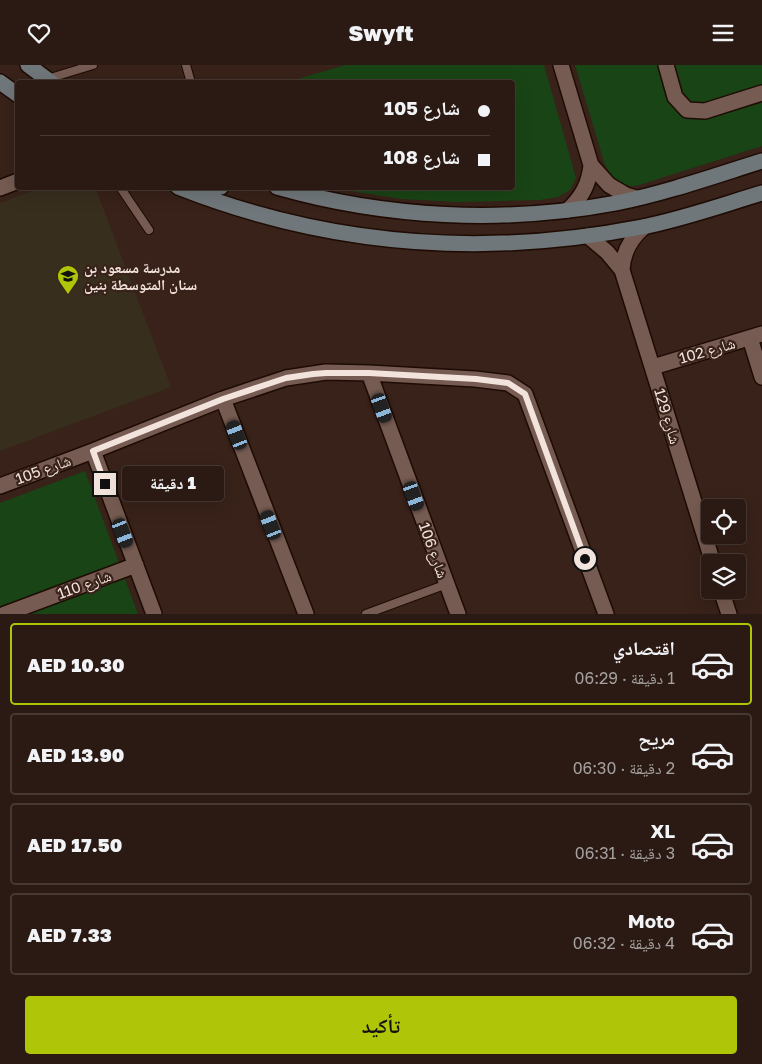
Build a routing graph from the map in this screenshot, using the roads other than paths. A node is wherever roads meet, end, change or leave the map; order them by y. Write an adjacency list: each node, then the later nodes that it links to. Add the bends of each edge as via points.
1 (28, 65): 6 (street)
2 (93, 65): 7 (lane)
3 (186, 65): 8 (lane)
4 (561, 65): 13 (street)
5 (666, 65): 11 (street, via 674,97 687,110 706,111)
6 (49, 80)
7 (53, 80)
8 (190, 80)
9 (0, 82): 10 (street)
10 (15, 93)
11 (762, 93)
12 (762, 161): 21 (street)
13 (591, 165): 21 (street, via 609,185); 22 (street, via 584,190)
14 (15, 182): 15 (street)
15 (0, 188)
16 (122, 190): 24 (lane)
17 (186, 190): 25 (street, via 288,223 361,237 487,244)
18 (297, 190): 19 (street)
19 (311, 192): 22 (street, via 387,209 451,215 520,215)
20 (762, 193): 23 (street)
21 (636, 198): 22 (street)
22 (568, 210)
23 (644, 227): 25 (street); 26 (street, via 632,238 624,254)
24 (149, 230)
25 (588, 237): 26 (street, شارع 129, via 607,252)
26 (622, 271): 28 (street, شارع 129)
27 (756, 336): 28 (street, شارع 102); 30 (street)
28 (653, 367): 34 (street, شارع 129)
29 (369, 373): 31 (street, شارع 105, via 326,373 286,378); 36 (street, شارع 106); 44 (street, شارع 105, via 508,383 525,394)
30 (762, 377)
31 (223, 399): 32 (street, شارع 105); 41 (street)
32 (93, 451): 33 (street, شارع 105); 35 (street)
33 (0, 485)
34 (710, 554)
35 (136, 565): 38 (street, شارع 110); 40 (street)
36 (447, 584): 42 (lane); 43 (street, شارع 106)
37 (724, 599): 45 (street)
38 (27, 610): 39 (street, شارع 110)
39 (5, 614)
40 (154, 614)
41 (306, 614)
42 (366, 614)
43 (458, 614)
44 (606, 614)
45 (728, 614)

